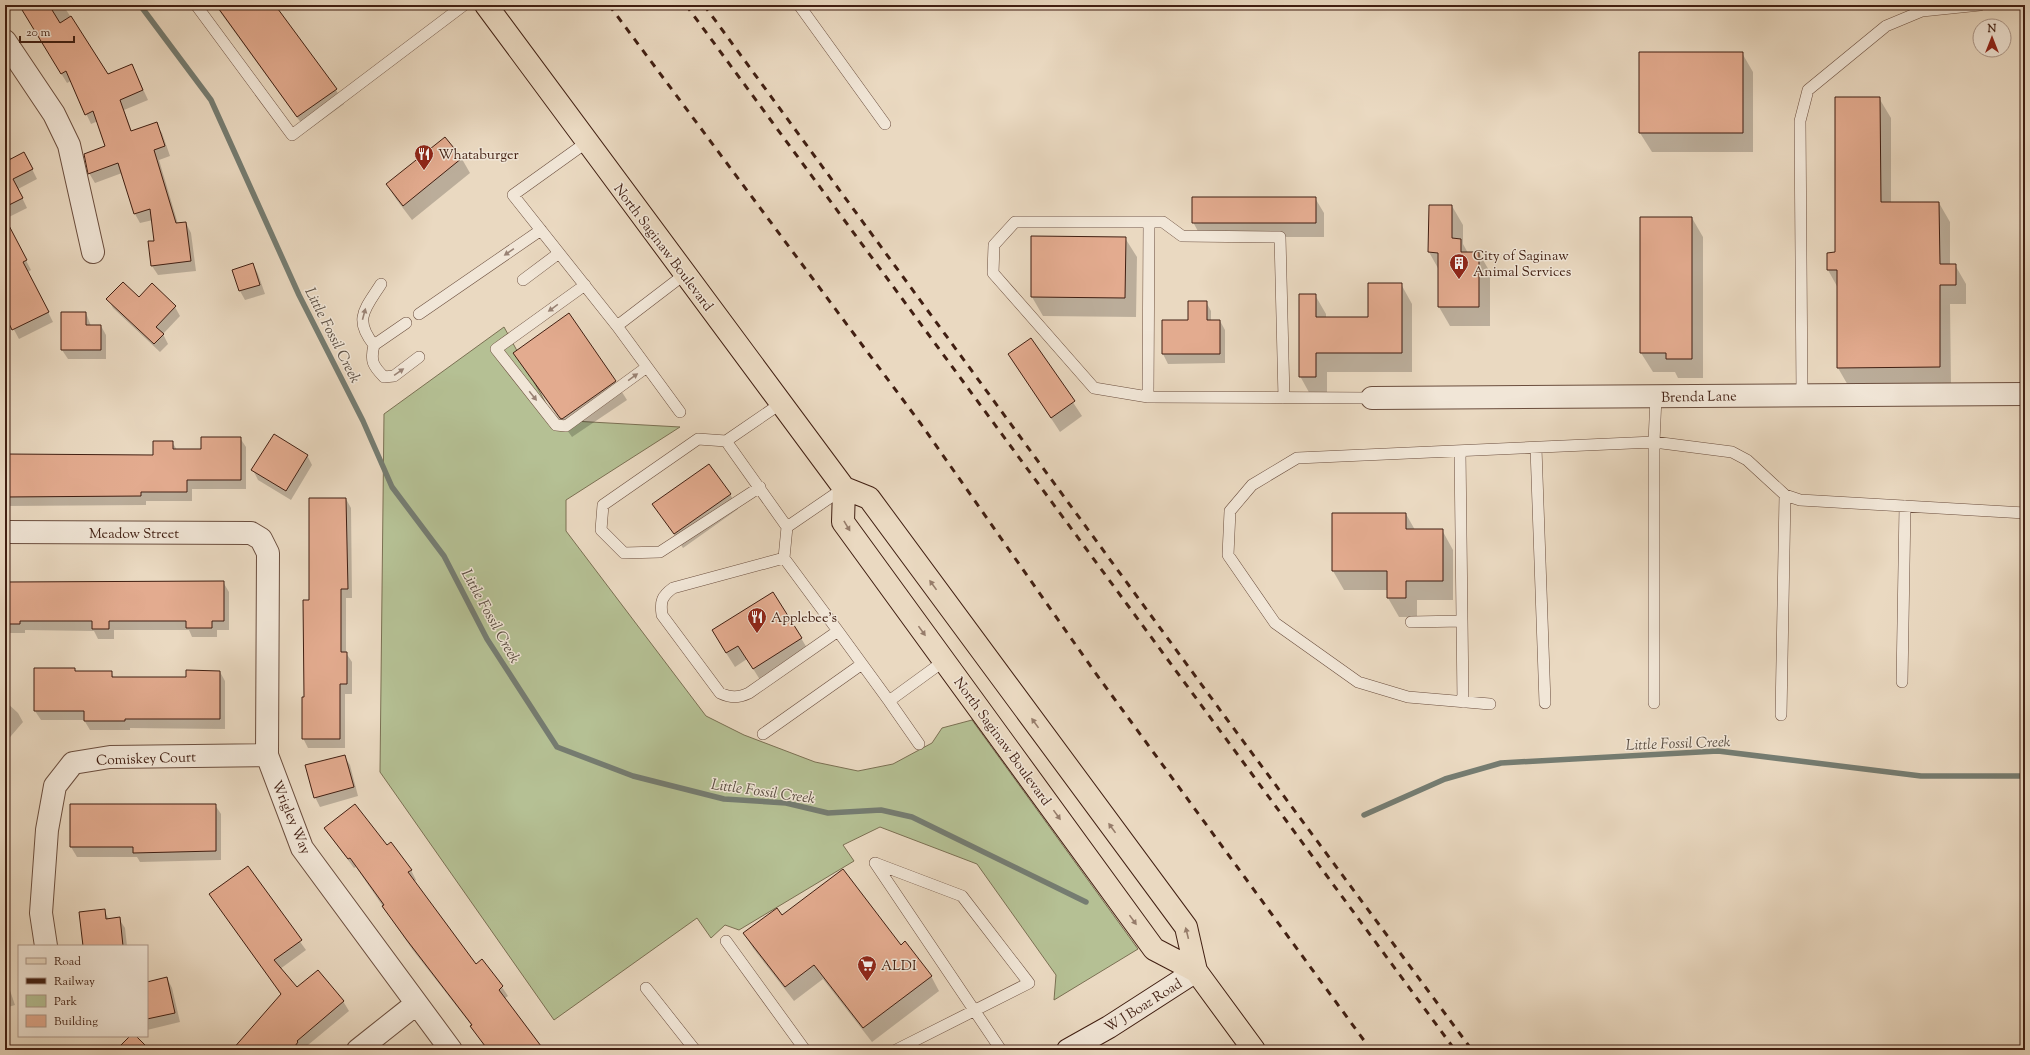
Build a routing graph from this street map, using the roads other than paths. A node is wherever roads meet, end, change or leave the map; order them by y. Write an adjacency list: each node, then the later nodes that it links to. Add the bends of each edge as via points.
1 (196, 5): 2 (lane, via 292,135)
2 (464, 5)
3 (486, 5): 8 (main road, North Saginaw Boulevard)
4 (799, 5): 7 (lane)
5 (1980, 5): 24 (lane, via 1922,11 1886,26 1808,90 1800,121)
6 (5, 41): 11 (street, via 54,114 69,145)
7 (885, 124)
8 (587, 142): 10 (lane, via 513,195); 13 (main road, North Saginaw Boulevard)
9 (1149, 222): 26 (lane); 26 (lane, via 1015,222 994,245 993,273 1094,388); 27 (lane, via 1163,222 1182,236 1280,237)
10 (541, 230): 12 (lane); 17 (lane, one-way to 17)
11 (93, 252)
12 (559, 253): 14 (lane); 16 (lane)
13 (685, 274): 19 (lane); 29 (main road, North Saginaw Boulevard)
14 (523, 280)
15 (381, 284): 20 (lane, one-way to 15, via 366,334 362,320 366,307)
16 (585, 286): 19 (lane); 22 (lane, one-way to 22, via 496,349 556,425 566,426)
17 (419, 314)
18 (406, 323): 20 (lane)
19 (617, 326): 22 (lane)
20 (374, 345): 21 (lane, one-way to 21, via 374,367 384,377 394,376)
21 (419, 357)
22 (647, 367): 30 (lane)
23 (2025, 394): 24 (street, Brenda Lane)
24 (1802, 395): 25 (street, Brenda Lane)
25 (1656, 397): 28 (street, Brenda Lane); 32 (lane)
26 (1148, 398): 27 (lane)
27 (1284, 398): 28 (lane)
28 (1372, 398)
29 (780, 404): 31 (lane); 36 (main road, North Saginaw Boulevard)
30 (680, 412)
31 (726, 441): 35 (lane); 35 (lane, via 698,439 603,505 601,530 624,553 660,552)
32 (1654, 442): 33 (lane); 37 (lane, via 1732,452 1747,460); 53 (lane)
33 (1536, 448): 34 (lane); 52 (lane)
34 (1460, 451): 45 (lane); 51 (lane, via 1297,458 1252,485 1230,511 1228,555 1275,623 1358,682 1408,697)
35 (760, 487): 40 (lane)
36 (844, 488): 40 (lane); 47 (main road, North Saginaw Boulevard, one-way to 47, via 843,522); 61 (main road, North Saginaw Boulevard, one-way to 36, via 1186,927 869,498)
37 (1785, 495): 38 (lane, via 1800,500); 55 (lane)
38 (1905, 506): 39 (lane); 49 (lane)
39 (2025, 513)
40 (787, 527): 43 (lane)
41 (5, 532): 42 (street, Meadow Street, via 252,533)
42 (261, 539): 58 (street, Wrigley Way, via 268,552)
43 (784, 558): 46 (lane); 46 (lane, via 674,588 664,595 660,604 662,615 720,692 729,697 739,698 750,693)
44 (1411, 622): 45 (lane)
45 (1462, 622): 51 (lane)
46 (838, 631): 48 (lane)
47 (944, 661): 50 (lane); 61 (main road, North Saginaw Boulevard, one-way to 61, via 1154,949)
48 (862, 664): 50 (lane); 56 (lane)
49 (1902, 682)
50 (889, 701): 57 (lane)
51 (1463, 702): 54 (lane)
52 (1545, 703)
53 (1654, 703)
54 (1490, 704)
55 (1781, 715)
56 (763, 734)
57 (919, 744)
58 (267, 756): 60 (street, Comiskey Court, via 110,757 73,763 55,786 47,830 41,913); 63 (street, Wrigley Way, via 302,848)
59 (726, 941): 69 (lane)
60 (46, 945)
61 (1196, 971): 65 (street, W J Boaz Road); 72 (main road, North Saginaw Boulevard)
62 (646, 988): 68 (lane)
63 (416, 1004): 66 (street); 67 (street, Wrigley Way)
64 (976, 1010): 64 (lane, via 879,870 875,863 962,896 1029,983); 70 (lane); 71 (lane)
65 (1078, 1048)
66 (358, 1050)
67 (451, 1050)
68 (694, 1050)
69 (805, 1050)
70 (896, 1050)
71 (1001, 1050)
72 (1254, 1050)

